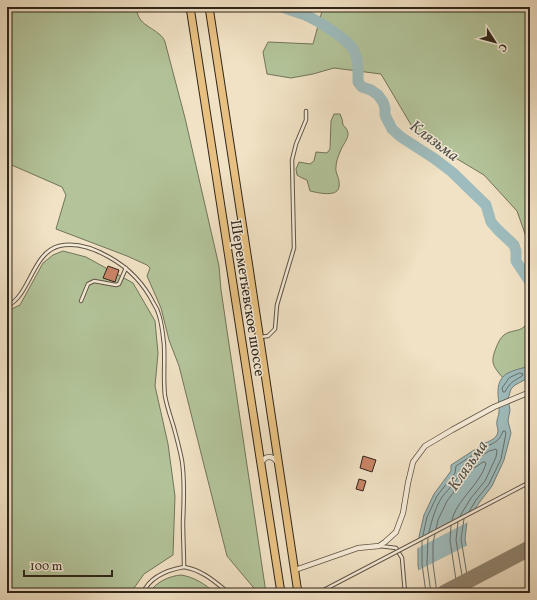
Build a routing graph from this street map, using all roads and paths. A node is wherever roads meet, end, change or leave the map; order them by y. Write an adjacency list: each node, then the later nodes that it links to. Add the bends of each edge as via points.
1 (190, 7): 11 (main road, Шереметьевское шоссе)
2 (209, 7): 7 (main road, Шереметьевское шоссе)
3 (306, 111): 7 (lane, via 306,120 292,160 294,248 277,305 275,329 268,336)
4 (126, 268): 5 (lane, via 119,284 94,281 88,284); 6 (lane, via 101,252 72,245 59,246 44,256 16,300); 14 (lane, via 149,293 159,314 164,345 165,397 182,462)
5 (81, 301)
6 (7, 306)
7 (260, 337): 10 (main road, Шереметьевское шоссе)
8 (530, 392): 13 (street, via 494,407 425,446 413,462 403,513 396,532)
9 (530, 456): 12 (lane)
10 (278, 464): 11 (street, via 270,457 263,460); 15 (main road, Шереметьевское шоссе)
11 (261, 468): 18 (main road, Шереметьевское шоссе)
12 (530, 483): 20 (lane, bridge)
13 (379, 546): 15 (street, via 358,548); 21 (lane, via 396,548 402,558)
14 (184, 567): 16 (lane, via 155,578); 17 (lane, via 200,572)
15 (295, 570): 19 (main road, Шереметьевское шоссе)
16 (143, 593)
17 (228, 593)
18 (281, 593)
19 (298, 593)
20 (318, 593)
21 (405, 593)

